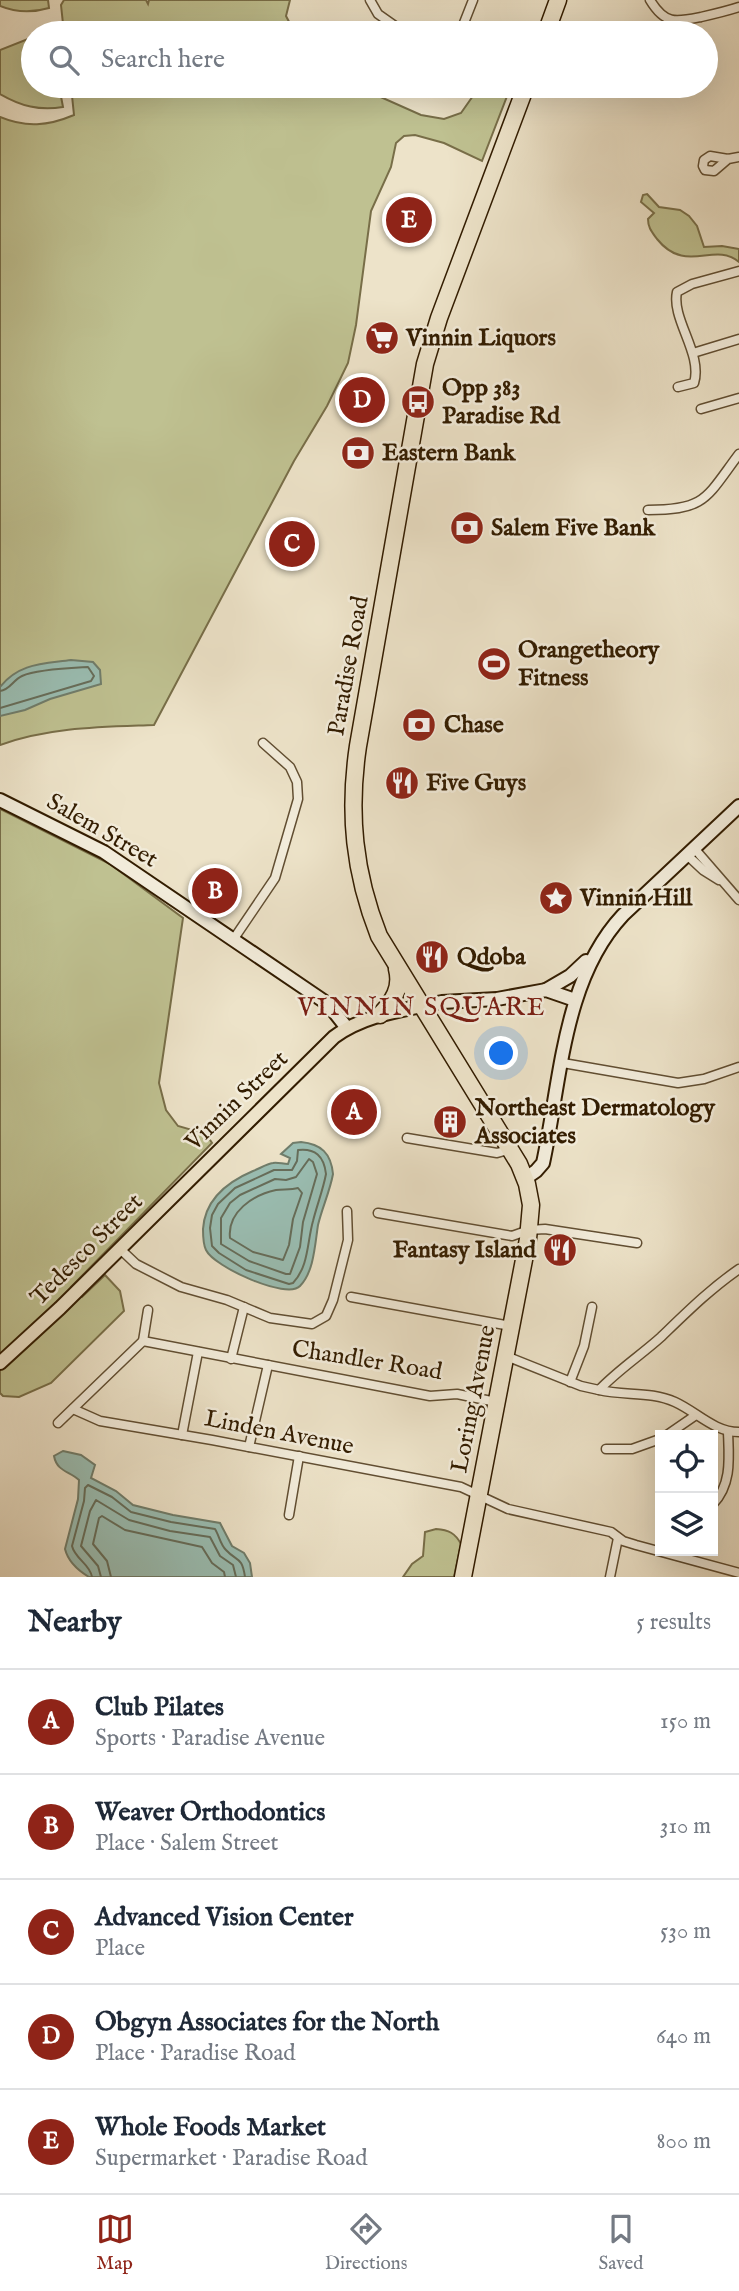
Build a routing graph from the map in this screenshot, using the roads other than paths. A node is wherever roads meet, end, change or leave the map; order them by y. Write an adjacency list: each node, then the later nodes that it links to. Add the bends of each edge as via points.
1 (370, 0): 6 (street)
2 (473, 0): 7 (street)
3 (558, 0): 8 (highway)
4 (650, 0): 9 (street, via 665,17)
5 (739, 7): 10 (street)
6 (388, 21)
7 (465, 21)
8 (550, 21)
9 (675, 21)
10 (682, 21)
11 (522, 98): 29 (highway, Paradise Road, via 425,364 358,746 352,795 356,858 371,914)
12 (739, 157): 13 (street)
13 (728, 159)
14 (739, 273): 16 (street, via 680,288 676,297)
15 (739, 339): 16 (street)
16 (693, 353): 17 (street, via 696,380)
17 (678, 387)
18 (739, 398): 19 (street)
19 (701, 409)
20 (739, 454): 21 (street, via 696,504 677,510)
21 (648, 510)
22 (263, 743): 27 (street, via 290,767 298,799 275,878)
23 (0, 800): 27 (main road, Salem Street, via 104,852)
24 (738, 810): 25 (main road)
25 (691, 851): 26 (street); 28 (main road, via 623,915)
26 (739, 900)
27 (233, 940): 34 (main road, Salem Street, via 328,1004)
28 (600, 944): 30 (main road, via 577,971); 31 (main road)
29 (394, 963): 32 (highway, Paradise Road); 33 (highway, via 399,985)
30 (547, 990): 31 (main road, Vinnin Street); 32 (main road, Vinnin Street)
31 (575, 1000): 35 (main road)
32 (422, 1006): 33 (main road, Vinnin Street); 38 (highway, Paradise Road)
33 (380, 1015): 34 (main road, Vinnin Street)
34 (347, 1028): 40 (main road, Vinnin Street)
35 (563, 1063): 36 (street, via 678,1083); 39 (main road, via 542,1163)
36 (739, 1067)
37 (407, 1138): 38 (street, via 497,1153)
38 (511, 1149): 39 (highway, Paradise Road)
39 (526, 1178): 43 (highway, Paradise Road)
40 (172, 1195): 45 (main road, Tedesco Street)
41 (347, 1211): 48 (street, via 348,1240 326,1316 301,1324)
42 (378, 1213): 43 (street, via 512,1236)
43 (529, 1230): 44 (street); 51 (highway, Loring Avenue)
44 (637, 1243)
45 (119, 1248): 48 (street, via 136,1264 181,1287); 56 (main road, Tedesco Street)
46 (739, 1269): 59 (street)
47 (351, 1297): 51 (street)
48 (244, 1307): 55 (street)
49 (592, 1307): 58 (street)
50 (148, 1310): 52 (street)
51 (511, 1326): 54 (highway, Loring Avenue)
52 (143, 1341): 53 (street, Chandler Road); 61 (street)
53 (198, 1353): 55 (street, Chandler Road); 67 (street)
54 (506, 1356): 58 (street); 60 (highway, Loring Avenue)
55 (231, 1359): 57 (street, Chandler Road)
56 (0, 1363)
57 (268, 1365): 60 (street, Chandler Road, via 430,1396 457,1394); 69 (street)
58 (570, 1382): 59 (street)
59 (599, 1391): 62 (street, via 659,1396)
60 (496, 1402): 72 (highway, Loring Avenue)
61 (72, 1409): 63 (street); 67 (street, Linden Avenue, via 100,1421)
62 (696, 1415): 64 (street); 65 (street)
63 (58, 1423)
64 (674, 1430)
65 (728, 1432): 66 (street); 73 (street, via 727,1479)
66 (739, 1432)
67 (183, 1435): 69 (street, Linden Avenue)
68 (655, 1441): 70 (street, via 632,1449)
69 (249, 1447): 71 (street, Linden Avenue)
70 (606, 1449)
71 (299, 1456): 72 (street, Linden Avenue, via 461,1488); 74 (street)
72 (479, 1496): 75 (street, Linden Avenue, via 508,1509 611,1532); 79 (highway, Loring Avenue)
73 (718, 1497)
74 (289, 1515)
75 (618, 1538): 76 (street, Linden Avenue); 80 (street)
76 (655, 1548)
77 (684, 1556): 78 (street, Linden Avenue)
78 (739, 1573)
79 (463, 1577)
80 (610, 1577)

